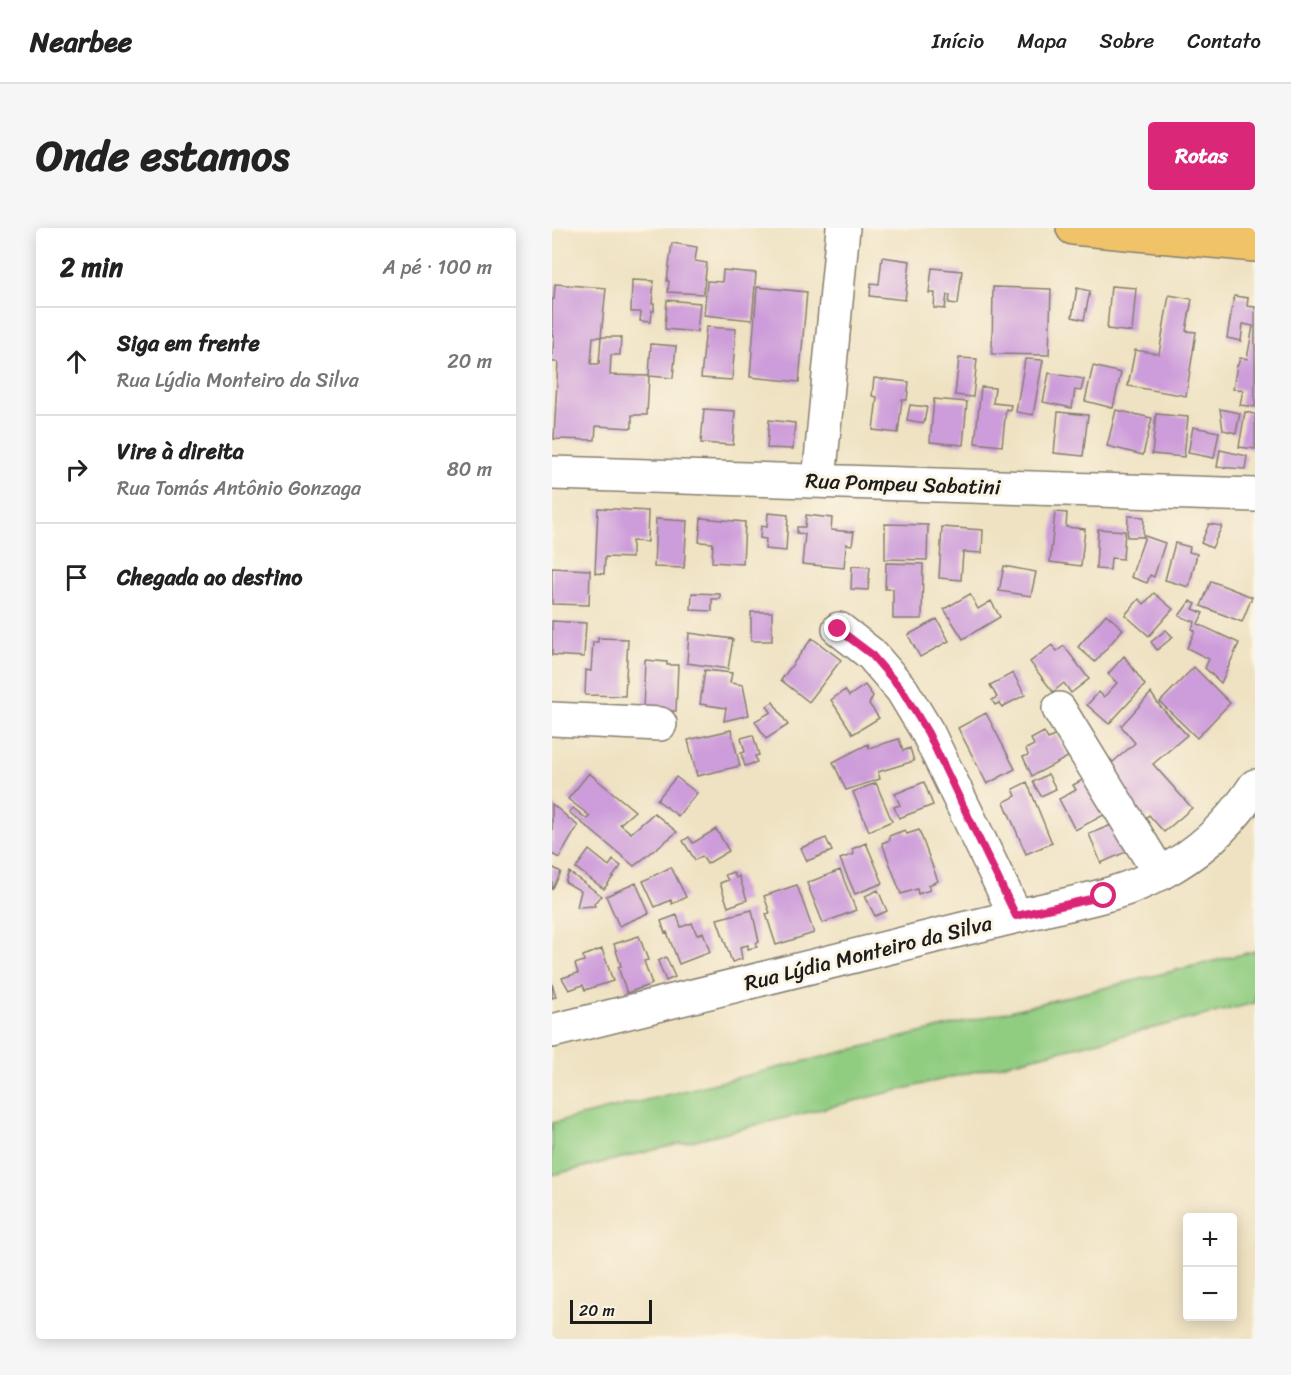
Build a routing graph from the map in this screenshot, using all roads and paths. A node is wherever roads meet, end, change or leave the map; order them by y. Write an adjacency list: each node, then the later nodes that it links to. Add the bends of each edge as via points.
1 (843, 228): 5 (street)
2 (1073, 228): 3 (main road)
3 (1255, 245)
4 (552, 473): 5 (street, Rua Pompeu Sabatini)
5 (819, 482): 6 (street, Rua Pompeu Sabatini)
6 (1255, 495)
7 (838, 629): 13 (street, via 871,654 913,707)
8 (1059, 709): 12 (street)
9 (552, 720): 10 (street)
10 (660, 724)
11 (1255, 786): 12 (street, Rua Lýdia Monteiro da Silva, via 1220,830)
12 (1160, 874): 13 (street, Rua Lýdia Monteiro da Silva, via 1104,896)
13 (1016, 916): 14 (street, Rua Lýdia Monteiro da Silva)
14 (552, 1031)

